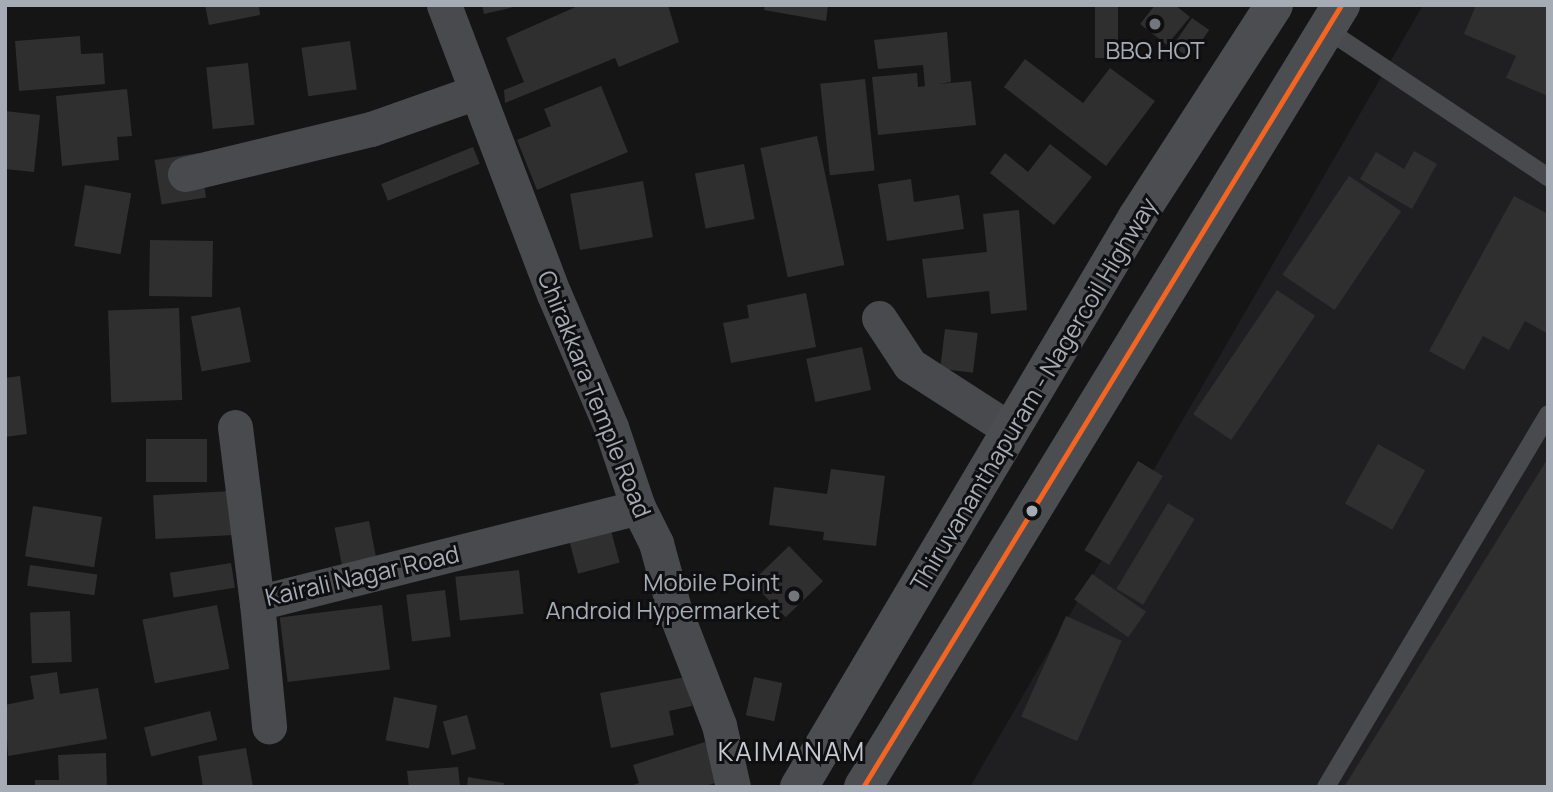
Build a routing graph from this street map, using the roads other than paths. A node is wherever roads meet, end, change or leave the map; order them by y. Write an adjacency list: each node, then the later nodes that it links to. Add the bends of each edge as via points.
1 (444, 5): 4 (street, Chirakkara Temple Road)
2 (1274, 5): 10 (main road, Thiruvananthapuram - Nagercoil Highway, via 1137,217)
3 (1333, 17): 6 (lane); 16 (main road)
4 (476, 92): 5 (street, via 370,129); 11 (street, Chirakkara Temple Road, via 611,427)
5 (185, 174)
6 (1548, 177)
7 (879, 318): 10 (street, via 910,365)
8 (1548, 414): 17 (lane)
9 (235, 427): 12 (street, Kairali Nagar Road)
10 (1011, 430): 15 (main road, Thiruvananthapuram - Nagercoil Highway)
11 (638, 507): 12 (street, Kairali Nagar Road); 14 (street, Chirakkara Temple Road, via 656,543 674,609 715,713)
12 (257, 603): 13 (street)
13 (269, 726)
14 (733, 787)
15 (799, 787)
16 (863, 787)
17 (1326, 787)

